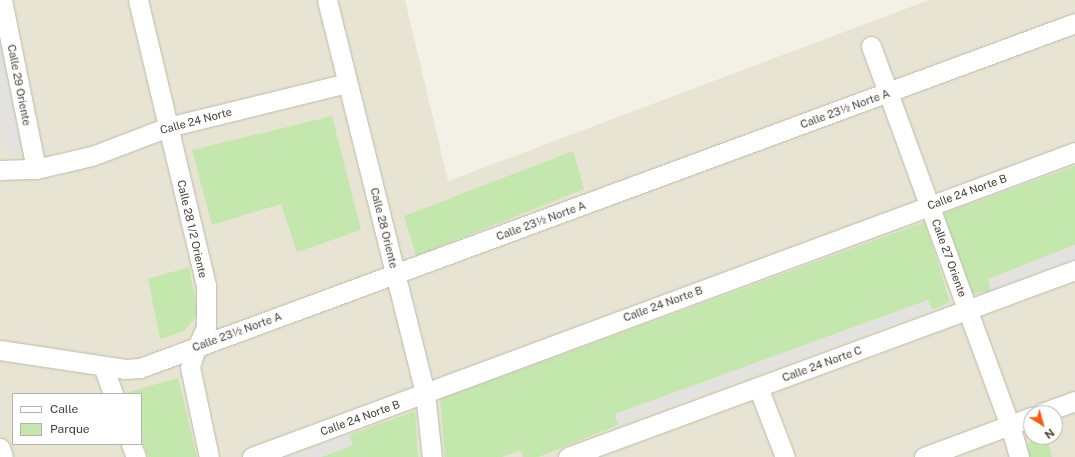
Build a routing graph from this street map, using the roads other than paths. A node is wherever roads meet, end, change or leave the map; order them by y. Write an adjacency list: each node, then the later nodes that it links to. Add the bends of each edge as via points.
1 (138, 0): 8 (street, Calle 28 1/2 Oriente)
2 (327, 0): 6 (street, Calle 28 Oriente)
3 (2, 10): 10 (street, Calle 29 Oriente)
4 (1075, 24): 7 (street, Calle 23½ Norte A)
5 (871, 46): 7 (street, Calle 27 Oriente)
6 (347, 83): 8 (street, Calle 24 Norte); 14 (street, Calle 28 Oriente)
7 (889, 93): 12 (street, Calle 27 Oriente); 14 (street, Calle 23½ Norte A)
8 (168, 127): 10 (street, Calle 24 Norte, via 110,152); 16 (street, Calle 28 1/2 Oriente, via 207,296 206,327)
9 (1075, 152): 12 (street, Calle 24 Norte B)
10 (36, 169): 11 (street, Calle 24 Norte)
11 (0, 170)
12 (930, 206): 15 (street, Calle 27 Oriente); 21 (street, Calle 24 Norte B)
13 (1075, 270): 15 (street, Calle 24 Norte C)
14 (395, 274): 16 (street, Calle 23½ Norte A); 21 (street, Calle 28 Oriente)
15 (968, 310): 19 (street, Calle 24 Norte C); 25 (street, Calle 27 Oriente)
16 (198, 346): 18 (street, Calle 23½ Norte A, via 132,370); 30 (street, Calle 28 1/2 Oriente, via 191,361 191,374)
17 (0, 350): 18 (street, Calle 23½ Norte A)
18 (103, 366): 20 (street)
19 (758, 387): 33 (street, Calle 24 Norte C); 34 (street)
20 (113, 393)
21 (425, 393): 31 (street, Calle 24 Norte B); 32 (street, Calle 28 Oriente)
22 (1075, 401): 23 (street)
23 (1063, 405)
24 (1023, 420): 25 (street)
25 (1010, 425): 35 (street); 36 (street, Calle 27 Oriente)
26 (131, 445): 29 (street)
27 (0, 448): 28 (street)
28 (3, 457)
29 (136, 457)
30 (209, 457)
31 (252, 457)
32 (432, 457)
33 (568, 457)
34 (785, 457)
35 (924, 457)
36 (1018, 457)

